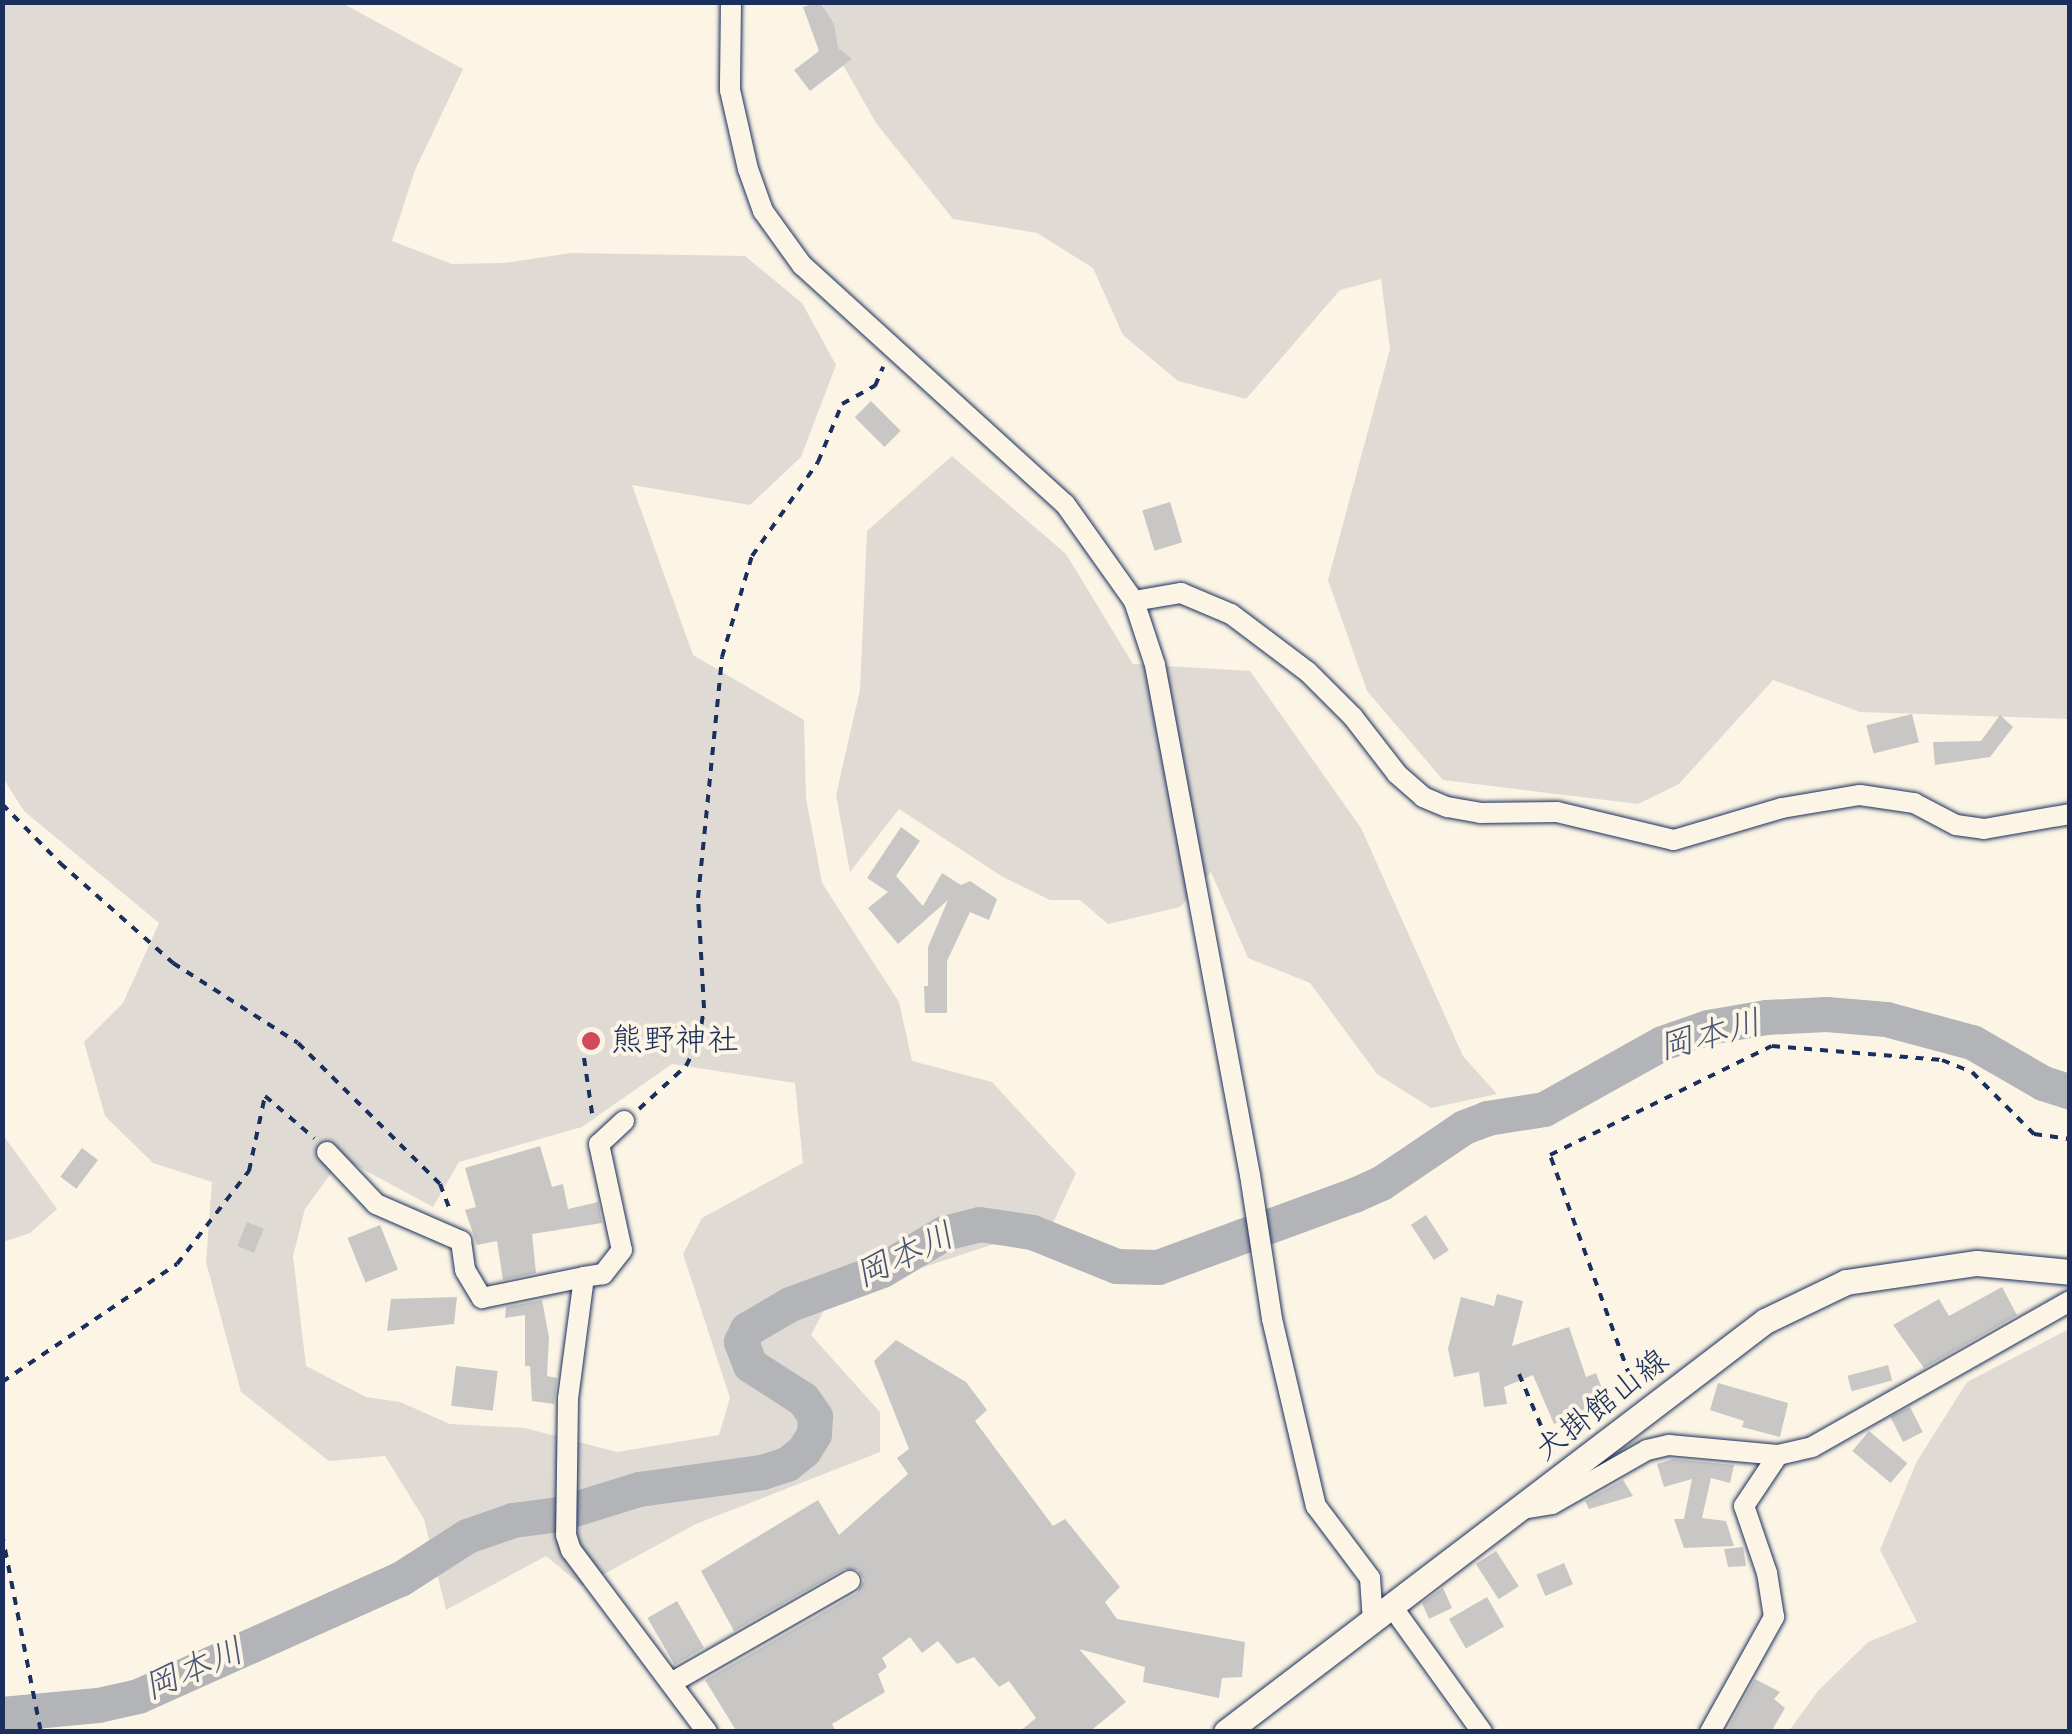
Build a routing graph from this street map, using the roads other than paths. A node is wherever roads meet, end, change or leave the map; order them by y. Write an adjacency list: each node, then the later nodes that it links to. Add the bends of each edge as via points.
1 (731, 2): 2 (street, via 730,90 764,211 802,265 1065,504)
2 (1134, 601): 3 (street, via 1181,592 1231,614 1308,672 1396,774 1447,807 1557,812 1674,840 1782,808 1860,796 1914,802 1956,825 1984,829); 11 (street, via 1155,665 1272,1319 1316,1506)
3 (2070, 814)
4 (624, 1121): 7 (street, via 599,1144 622,1250 603,1274)
5 (328, 1152): 7 (street, via 376,1204 461,1240 465,1270 482,1298)
6 (2070, 1272): 10 (main road, 犬掛館山線, via 1977,1264 1846,1282 1765,1321)
7 (584, 1277): 14 (street, via 568,1399 566,1536)
8 (2070, 1301): 9 (street, via 1812,1447)
9 (1778, 1455): 10 (street, via 1647,1450 1552,1504); 18 (street, via 1744,1506 1774,1618)
10 (1521, 1510): 13 (main road, 犬掛館山線)
11 (1370, 1578): 13 (street); 13 (street)
12 (850, 1581): 14 (street)
13 (1393, 1608): 16 (main road, 犬掛館山線); 17 (street)
14 (671, 1684): 15 (street)
15 (708, 1732)
16 (1226, 1732)
17 (1482, 1732)
18 (1710, 1732)

